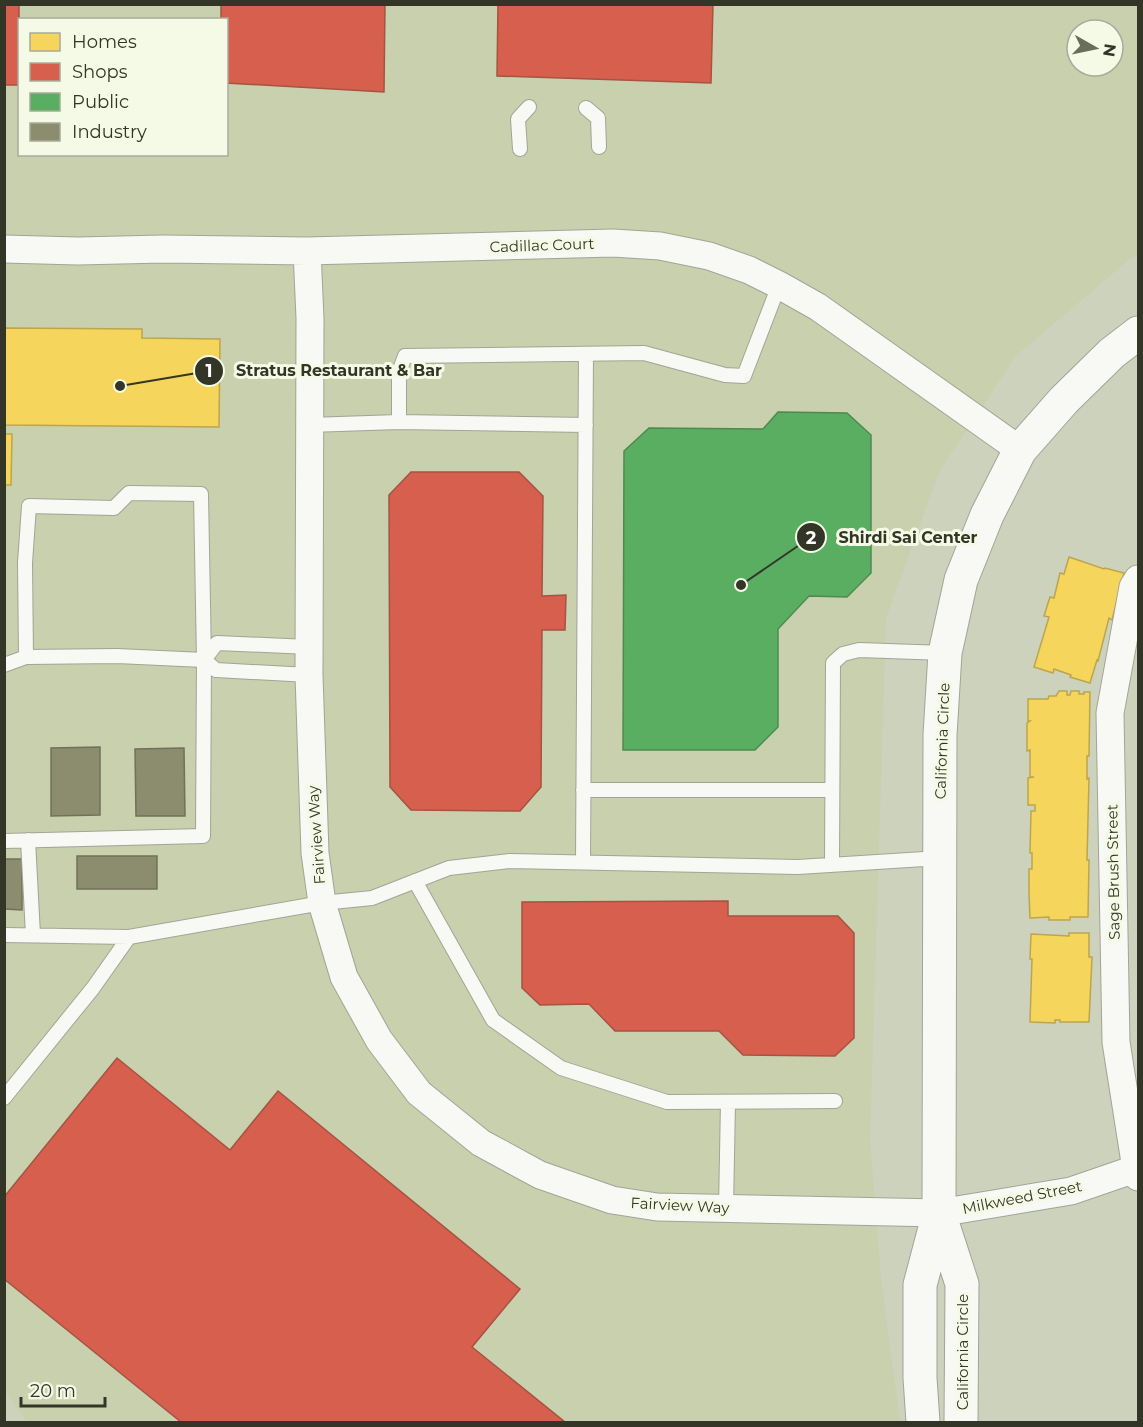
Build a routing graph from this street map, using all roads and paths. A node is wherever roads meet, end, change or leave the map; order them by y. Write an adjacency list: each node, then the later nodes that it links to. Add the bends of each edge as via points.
1 (529, 106): 4 (lane, via 518,120)
2 (586, 108): 3 (lane, via 598,118)
3 (599, 147)
4 (520, 149)
5 (4, 249): 6 (street, Cadillac Court)
6 (307, 251): 7 (street, Cadillac Court, via 613,243 660,246 708,256); 11 (street, Fairview Way)
7 (779, 285): 9 (lane, via 744,376 725,375 644,353); 13 (street, Cadillac Court, via 818,307)
8 (1138, 333): 13 (street, California Circle, via 1064,400)
9 (586, 354): 10 (lane, via 405,356 399,372); 12 (lane)
10 (399, 422): 11 (lane); 12 (lane)
11 (309, 425): 15 (street, Fairview Way)
12 (586, 425): 21 (lane)
13 (1020, 450): 16 (street, California Circle, via 987,515 961,580)
14 (1138, 579): 36 (street, Sage Brush Street, via 1133,587 1110,712 1116,1042)
15 (309, 647): 18 (lane, via 217,643); 20 (street, Fairview Way)
16 (945, 653): 22 (lane, via 859,650 843,654 833,663); 25 (street, California Circle)
17 (26, 657): 18 (lane); 18 (lane, via 28,506 114,508 129,493 162,492 201,494); 19 (lane)
18 (204, 660): 20 (lane, via 216,670); 23 (lane, via 203,836)
19 (4, 665)
20 (309, 675): 29 (street, Fairview Way, via 315,853)
21 (583, 790): 22 (lane); 26 (lane)
22 (832, 790): 27 (lane)
23 (28, 840): 24 (lane); 31 (lane)
24 (4, 841)
25 (940, 858): 27 (lane); 38 (street, California Circle)
26 (583, 862): 27 (lane); 28 (lane, via 490,863 449,868)
27 (832, 865)
28 (415, 881): 29 (lane, via 372,898); 35 (lane, via 493,1020 561,1068 667,1102)
29 (322, 903): 32 (lane); 37 (street, Fairview Way, via 344,977 379,1040 419,1093 481,1143 540,1175 612,1200 657,1207)
30 (4, 935): 31 (lane)
31 (33, 935): 32 (lane)
32 (129, 937): 33 (lane)
33 (4, 1098)
34 (835, 1101): 35 (lane)
35 (728, 1102): 37 (lane)
36 (1138, 1171): 38 (street, Milkweed Street, via 1071,1191)
37 (726, 1208): 38 (street, Fairview Way)
38 (939, 1213): 39 (street, California Circle, via 920,1285); 40 (street, California Circle, via 962,1284)
39 (923, 1422)
40 (961, 1422)

